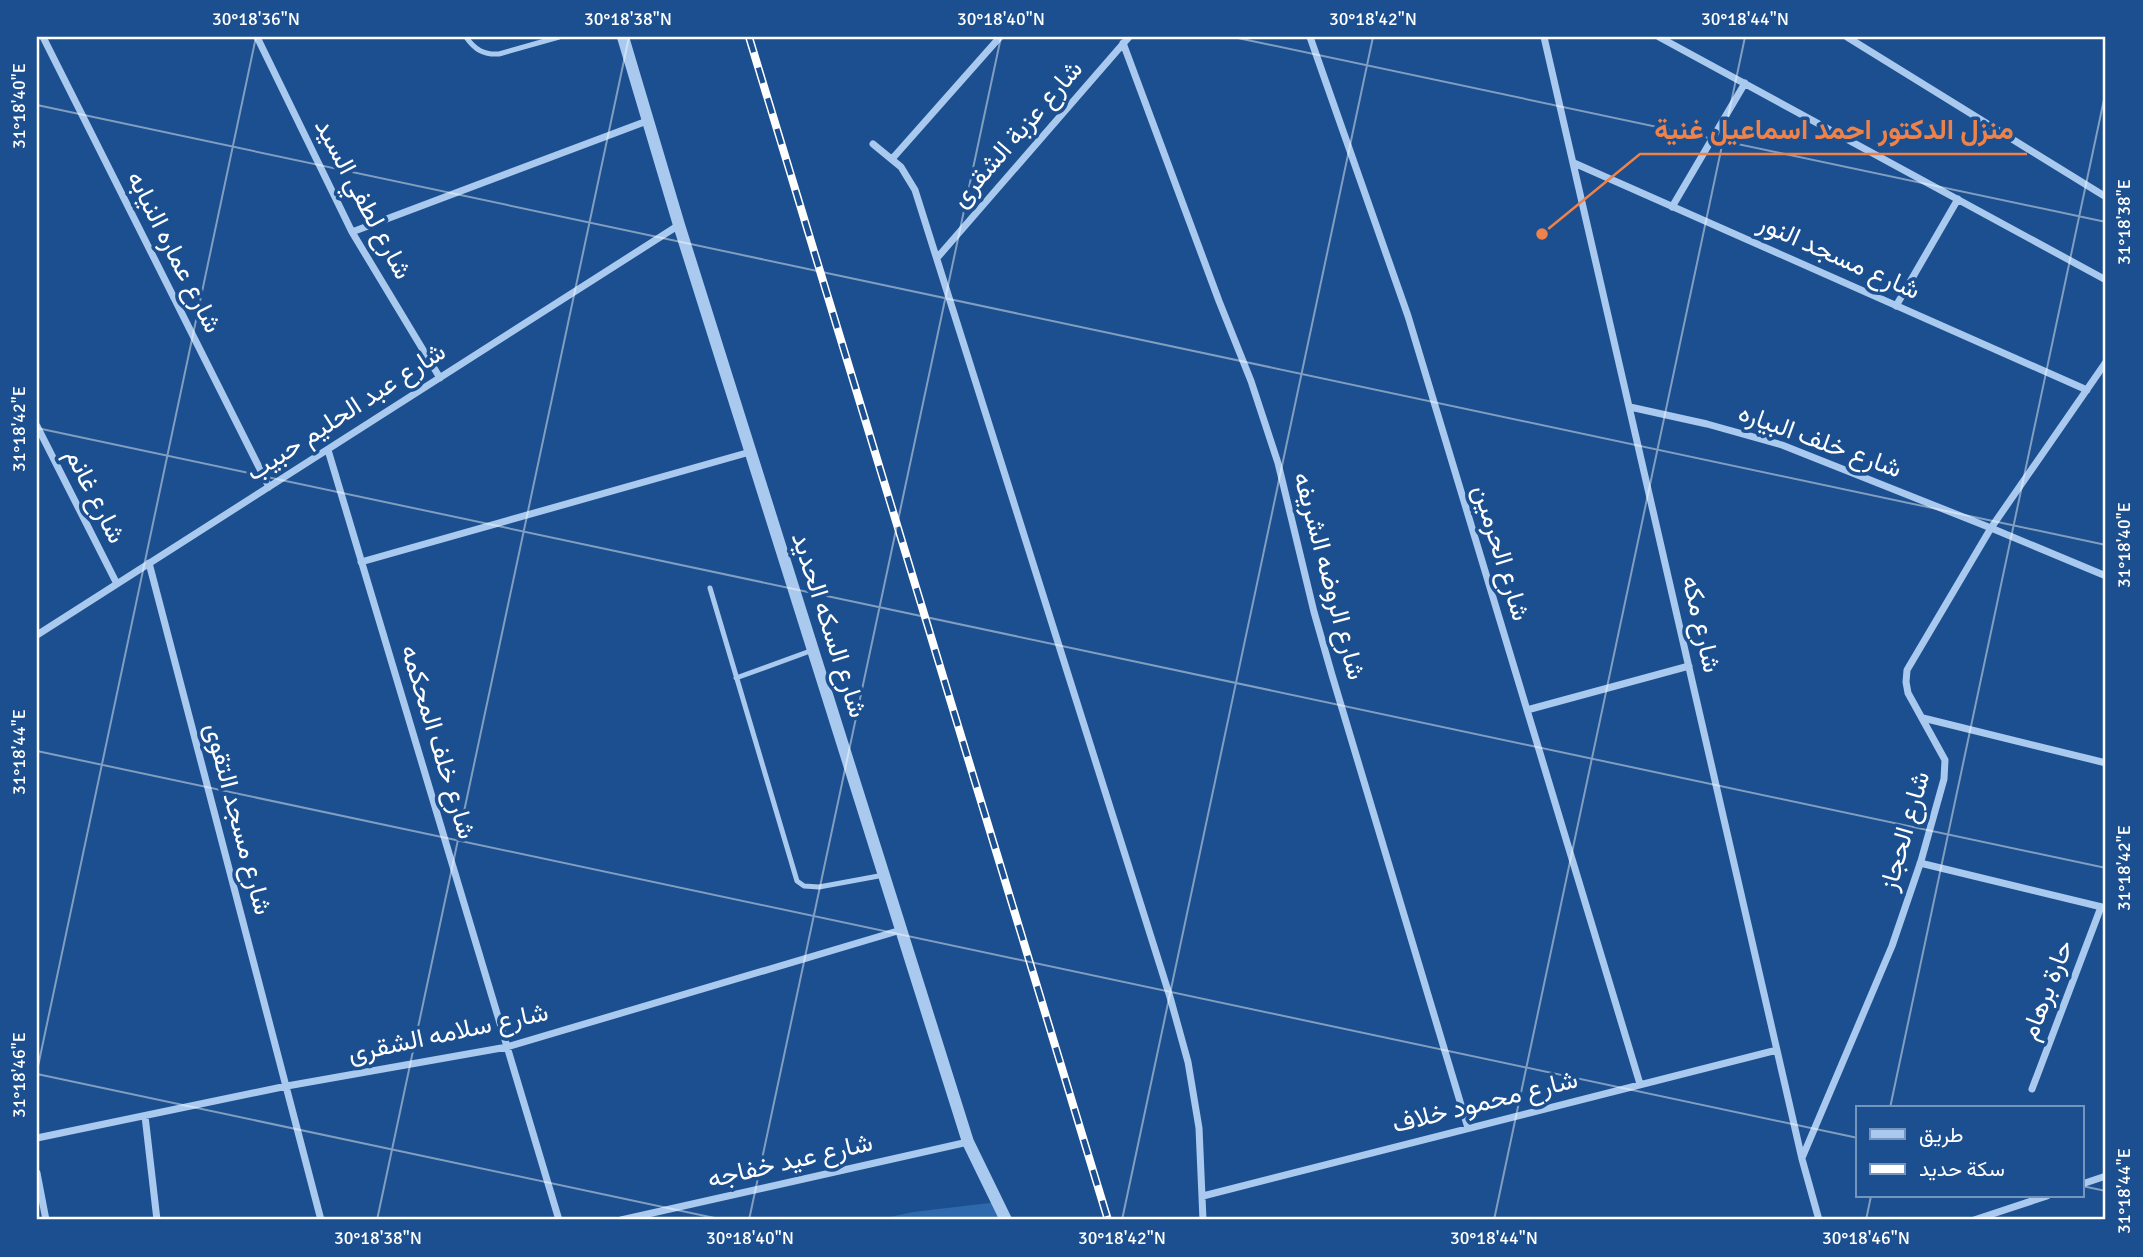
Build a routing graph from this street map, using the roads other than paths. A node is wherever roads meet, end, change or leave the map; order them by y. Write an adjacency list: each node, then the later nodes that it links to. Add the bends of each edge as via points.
1 (43, 37): 32 (street, شارع عماره النيابه)
2 (257, 37): 21 (street, شارع لطفي السيد)
3 (466, 37): 4 (lane, via 490,55)
4 (559, 37)
5 (623, 37): 13 (street, شارع السكه الحديد)
6 (1000, 37): 15 (street)
7 (1310, 37): 43 (street, شارع الحرمين, via 1408,316)
8 (1544, 37): 16 (street, شارع مكه)
9 (1658, 37): 12 (street)
10 (1847, 37): 17 (street)
11 (1126, 40): 22 (street, شارع عزبة الشقرى); 57 (street, شارع الروضه الشريفه, via 1278,463 1328,663)
12 (1745, 83): 18 (street); 19 (street)
13 (647, 121): 20 (street, شارع السكه الحديد); 21 (street)
14 (873, 144): 15 (street)
15 (892, 159): 22 (street, via 909,178)
16 (1574, 163): 19 (street, شارع مسجد النور); 28 (street, شارع مكه)
17 (2106, 197)
18 (1958, 199): 23 (street); 24 (street)
19 (1672, 207): 24 (street, شارع مسجد النور)
20 (679, 225): 26 (street, شارع عبد الحليم حبيب); 31 (street, شارع السكه الحديد)
21 (352, 232): 26 (street, شارع لطفي السيد)
22 (937, 258): 64 (street, via 1170,997 1188,1062 1199,1128)
23 (2106, 280)
24 (1896, 306): 27 (street, شارع مسجد النور)
25 (2106, 362): 27 (street, شارع الحجاز)
26 (440, 378): 30 (street, شارع عبد الحليم حبيب)
27 (2087, 390): 33 (street, شارع الحجاز)
28 (1630, 407): 33 (street, شارع خلف البياره, via 1782,445); 41 (street, شارع مكه)
29 (37, 426): 37 (street, شارع غانم)
30 (328, 450): 32 (street, شارع عبد الحليم حبيب); 34 (street, شارع خلف المحكمه)
31 (750, 452): 34 (street); 40 (street, شارع السكه الحديد)
32 (269, 487): 35 (street, شارع عبد الحليم حبيب)
33 (1991, 528): 36 (street, شارع خلف البياره); 44 (street, شارع الحجاز, via 1907,670 1909,693)
34 (361, 562): 50 (street, شارع خلف المحكمه)
35 (149, 563): 37 (street, شارع عبد الحليم حبيب); 53 (street, شارع مسجد التقوى)
36 (2106, 576)
37 (117, 584): 39 (street, شارع عبد الحليم حبيب)
38 (709, 588): 42 (lane)
39 (37, 635)
40 (813, 650): 42 (lane); 47 (street, شارع السكه الحديد)
41 (1689, 666): 43 (street); 51 (street, شارع مكه)
42 (736, 678): 47 (lane, via 797,881 819,887)
43 (1527, 710): 52 (street, شارع الحرمين)
44 (1923, 718): 45 (street); 46 (street, شارع الحجاز, via 1942,751 1946,769)
45 (2106, 763)
46 (1920, 863): 48 (street); 60 (street, شارع الحجاز, via 1892,946)
47 (884, 875): 49 (street, شارع السكه الحديد)
48 (2104, 907): 54 (street, حارة برهام)
49 (901, 930): 50 (street, شارع سلامه الشقرى); 59 (street, شارع السكه الحديد)
50 (507, 1047): 53 (street, شارع سلامه الشقرى); 69 (street, شارع خلف المحكمه)
51 (1777, 1049): 52 (street, شارع محمود خلاف); 60 (street, شارع مكه)
52 (1640, 1084): 57 (street, شارع محمود خلاف)
53 (287, 1086): 55 (street, شارع سلامه الشقرى); 68 (street, شارع مسجد التقوى)
54 (2032, 1089)
55 (145, 1116): 58 (street, شارع سلامه الشقرى); 67 (street)
56 (37, 1128): 58 (street)
57 (1468, 1128): 64 (street, شارع محمود خلاف)
58 (38, 1138)
59 (968, 1142): 70 (street, شارع عيد خفاجه); 71 (street, شارع السكه الحديد)
60 (1802, 1159): 73 (street, شارع مكه)
61 (37, 1173): 66 (street)
62 (2106, 1176): 63 (street)
63 (2084, 1183)
64 (1203, 1196): 72 (street)
65 (2042, 1198): 74 (street)
66 (46, 1220)
67 (157, 1220)
68 (321, 1220)
69 (559, 1220)
70 (621, 1220)
71 (1006, 1220)
72 (1203, 1220)
73 (1819, 1220)
74 (1974, 1220)

